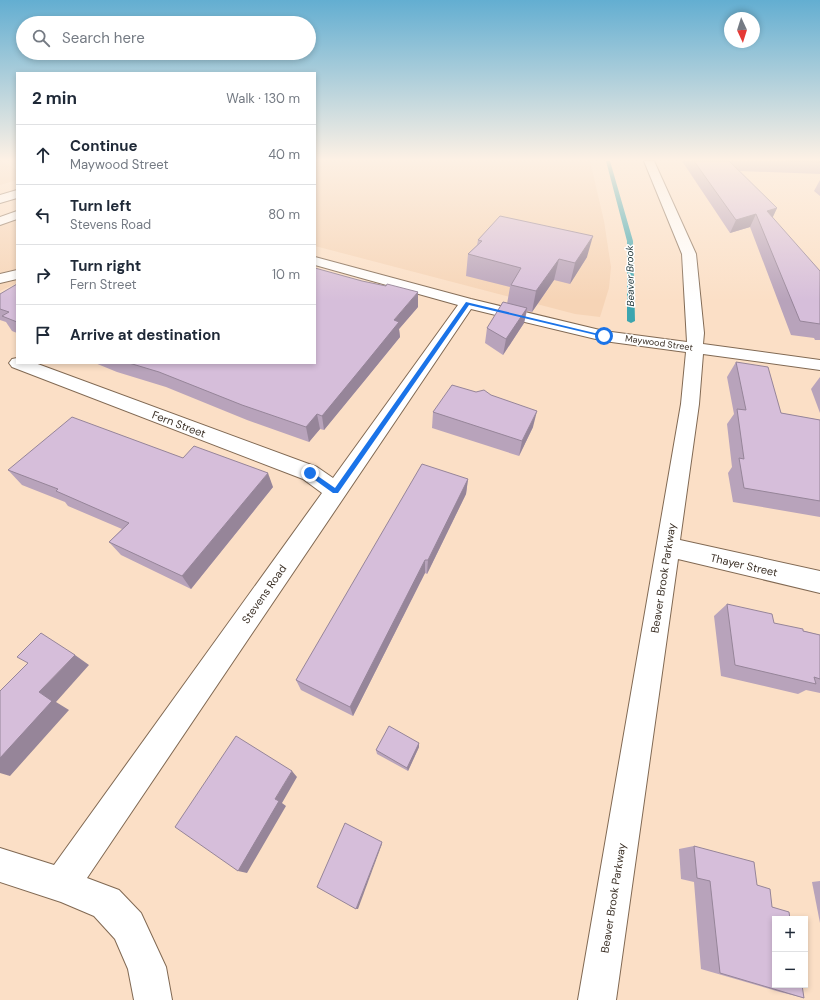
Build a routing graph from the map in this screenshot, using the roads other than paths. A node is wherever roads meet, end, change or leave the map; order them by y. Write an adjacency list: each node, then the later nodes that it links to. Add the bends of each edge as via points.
1 (669, 208): 6 (main road, Beaver Brook Parkway, via 689,254)
2 (16, 215): 3 (main road)
3 (0, 221)
4 (316, 261): 5 (main road, Maywood Street)
5 (467, 303): 6 (main road, Maywood Street, via 604,336); 11 (main road, Stevens Road)
6 (695, 348): 10 (main road, Maywood Street); 12 (main road, Beaver Brook Parkway, via 690,404)
7 (0, 356): 8 (main road, Fern Street)
8 (16, 363)
9 (20, 364): 11 (main road, Fern Street, via 310,473)
10 (820, 365)
11 (336, 492): 15 (main road, Stevens Road)
12 (667, 548): 13 (main road, Thayer Street); 17 (main road, Beaver Brook Parkway)
13 (820, 582)
14 (0, 865): 15 (main road)
15 (62, 885): 16 (main road, via 106,903 128,926 147,967)
16 (153, 1000)
17 (597, 1000)

